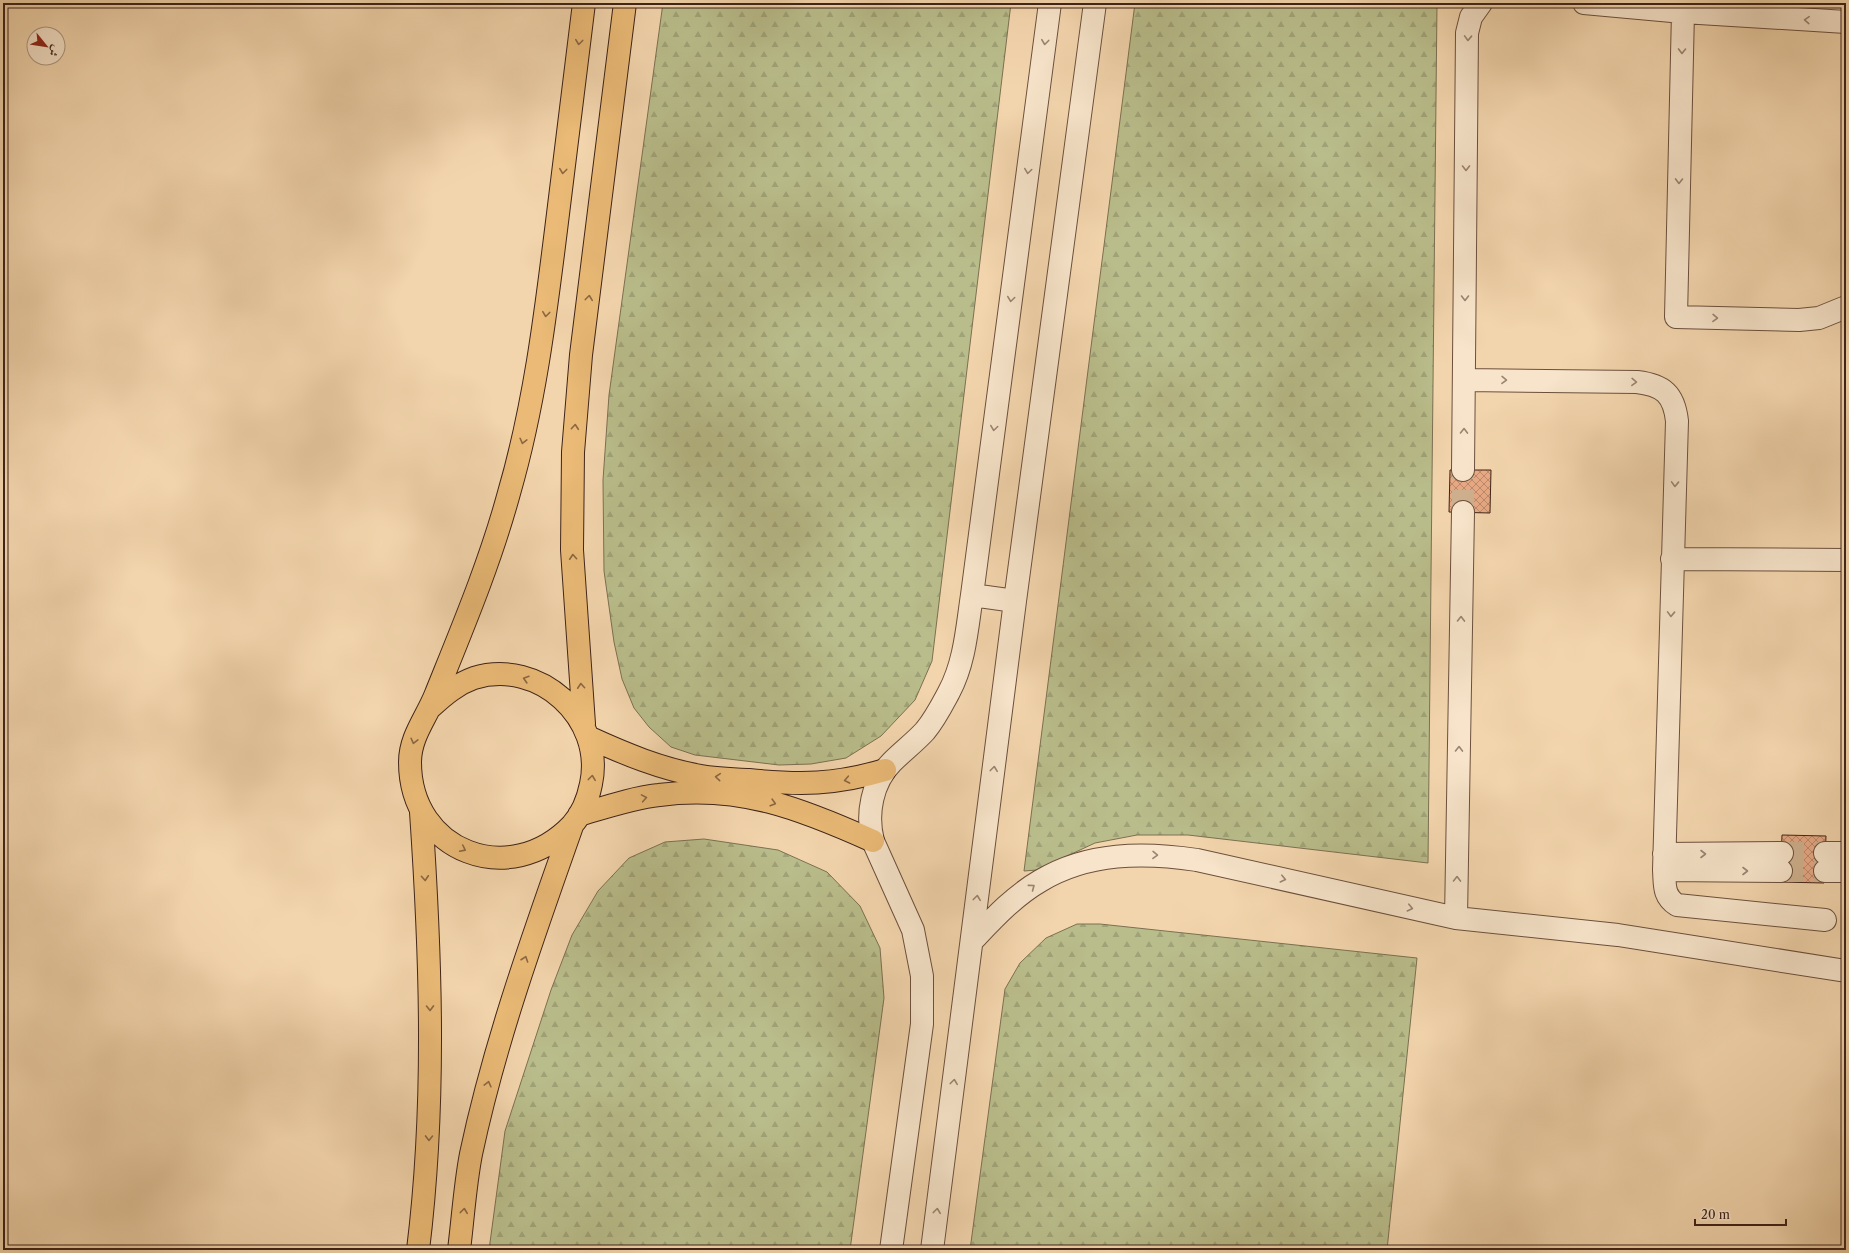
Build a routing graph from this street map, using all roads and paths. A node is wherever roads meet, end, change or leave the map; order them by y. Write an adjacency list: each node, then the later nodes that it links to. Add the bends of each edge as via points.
1 (584, 3): 17 (main road, one-way to 17, via 542,347 527,425 509,496)
2 (626, 3): 18 (main road, one-way to 2, via 572,550 573,452 581,355)
3 (1050, 3): 15 (street, one-way to 15)
4 (1095, 3): 16 (street)
5 (1481, 3): 10 (street, one-way to 10, via 1470,17 1468,33)
6 (1584, 3): 7 (street)
7 (1683, 12): 8 (street, one-way to 7); 9 (street, one-way to 9, via 1676,318 1799,320 1818,318)
8 (1846, 22)
9 (1846, 307)
10 (1465, 380): 11 (street, one-way to 10); 13 (street, one-way to 13, via 1637,382 1653,384 1667,393 1675,408 1677,421)
11 (1463, 470)
12 (1463, 512): 27 (street, one-way to 12)
13 (1672, 559): 14 (street); 24 (street, one-way to 24)
14 (1846, 560)
15 (972, 595): 16 (street); 19 (street, via 959,671 950,691 926,729)
16 (1015, 601): 29 (street, one-way to 16)
17 (431, 707): 18 (main road, one-way to 17, via 569,704 549,688 526,678 499,674 474,678 451,690); 20 (main road, one-way to 20, via 416,731 410,758 411,786)
18 (586, 731): 19 (main road, one-way to 18, via 840,782 806,784 702,776 644,761); 21 (main road, one-way to 18, via 588,797 592,777 592,757)
19 (885, 770): 22 (street, via 869,812 869,827)
20 (421, 812): 21 (main road, one-way to 21, via 439,835 464,851 494,858 523,856 550,844); 31 (main road, one-way to 31, via 429,937 431,1042 428,1146)
21 (576, 820): 22 (main road, one-way to 22, via 628,800 710,792 768,801 816,815); 32 (main road, one-way to 21, via 471,1155 492,1068 516,986)
22 (873, 841): 33 (street, via 913,930 922,976 922,1024)
23 (1832, 859): 26 (street)
24 (1664, 862): 25 (street, one-way to 25); 28 (street, via 1666,894 1670,901 1677,905)
25 (1781, 862)
26 (1846, 871)
27 (1456, 918): 29 (street, one-way to 27, via 1013,901 1040,881 1082,862 1130,855 1166,855 1197,860); 30 (street, via 1618,935)
28 (1825, 920)
29 (972, 941): 34 (street, one-way to 29)
30 (1846, 971)
31 (418, 1250)
32 (459, 1250)
33 (891, 1250)
34 (932, 1250)

